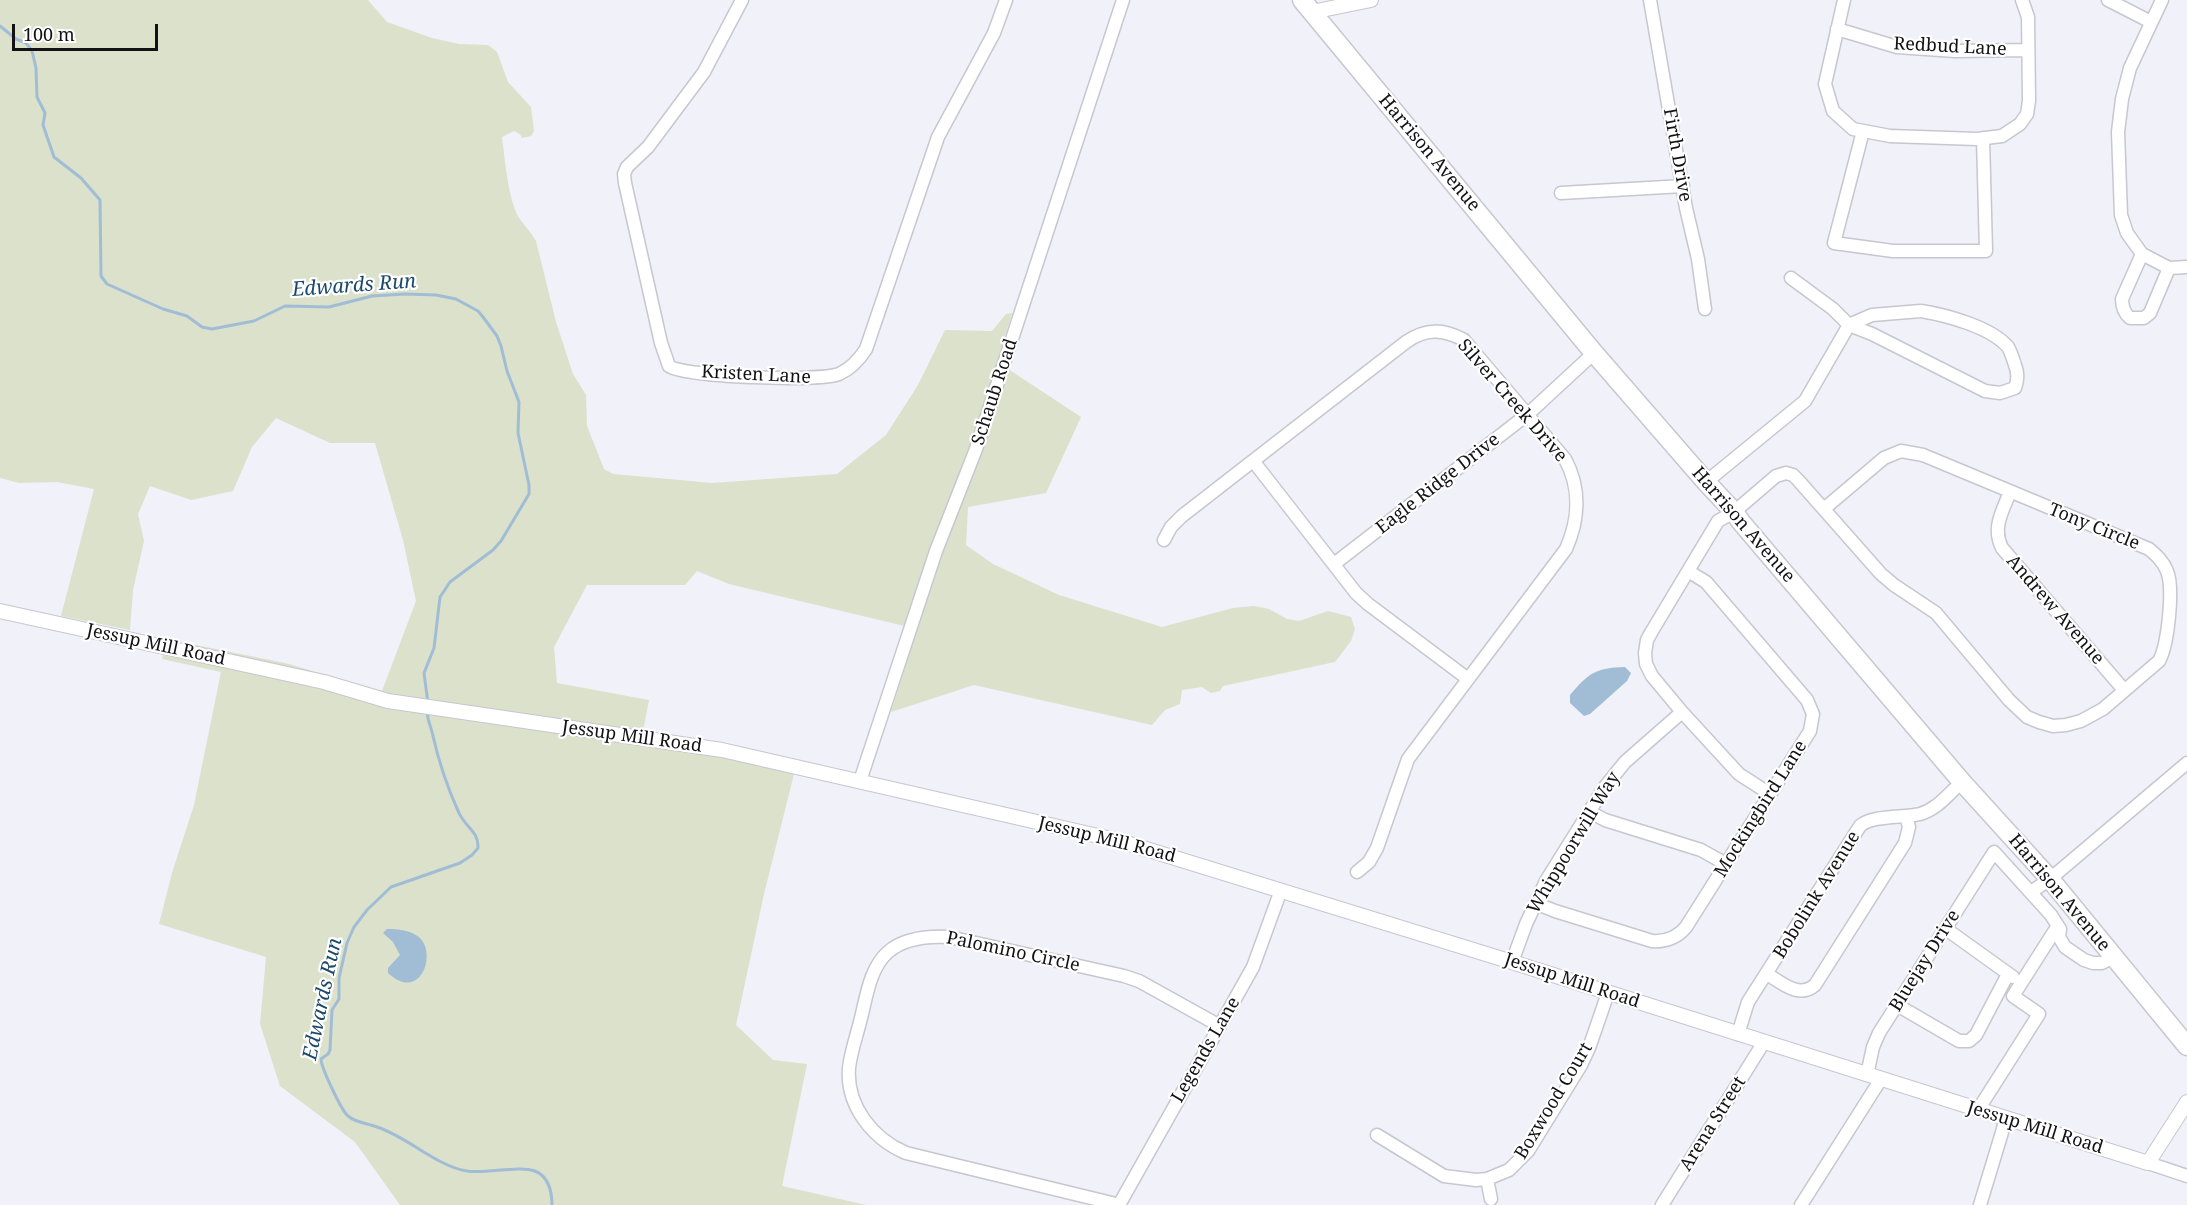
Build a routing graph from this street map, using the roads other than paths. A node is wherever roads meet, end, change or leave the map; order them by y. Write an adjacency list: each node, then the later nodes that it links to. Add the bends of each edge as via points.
1 (742, 0): 2 (street, Kristen Lane, via 704,72 648,147 626,169 625,183 669,366 704,374 821,378 850,368 866,350 938,137 988,45)
2 (1006, 0)
3 (1122, 0): 39 (street, Schaub Road, via 976,449 936,551)
4 (1371, 0): 10 (street)
5 (1650, 0): 16 (street, Firth Drive)
6 (1844, 0): 12 (street)
7 (2022, 0): 13 (street, via 2028,17)
8 (2108, 0): 11 (street)
9 (2162, 0): 11 (street)
10 (1307, 6): 24 (main road, Harrison Avenue)
11 (2151, 22): 18 (street, via 2130,68 2118,132 2121,215 2127,233)
12 (1838, 30): 13 (street, Redbud Lane, via 1897,47); 14 (street, via 1825,84 1833,111 1852,129)
13 (2028, 50): 15 (street, via 2027,114 2012,131)
14 (1863, 131): 15 (street, via 1890,136); 15 (street, via 1834,243 1893,251 1986,251)
15 (1983, 138)
16 (1683, 186): 17 (street); 22 (street, Firth Drive)
17 (1561, 193)
18 (2142, 254): 20 (street); 20 (street, via 2122,299 2125,314 2130,318 2150,314)
19 (2187, 267): 20 (street)
20 (2169, 268)
21 (1791, 278): 23 (street)
22 (1705, 309)
23 (1849, 325): 23 (street, via 1864,316 1921,311 1971,324 2009,349 2017,371 2015,388 1985,392); 27 (street, via 1805,401)
24 (1594, 353): 25 (street, Eagle Ridge Drive); 27 (main road, Harrison Avenue)
25 (1528, 414): 26 (street, Silver Creek Drive, via 1464,340 1430,331 1406,342); 32 (street, Eagle Ridge Drive); 35 (street, Silver Creek Drive, via 1571,470 1576,520 1566,549)
26 (1254, 462): 31 (street, Silver Creek Drive, via 1182,516); 32 (street)
27 (1706, 482): 30 (main road, Harrison Avenue)
28 (2010, 492): 29 (street, Tony Circle, via 1923,455 1900,451 1884,458); 36 (street, Andrew Avenue, via 1996,528 2002,548); 36 (street, Tony Circle, via 2149,549 2159,557 2169,582 2164,651 2159,661)
29 (1825, 508): 30 (street, Tony Circle, via 1793,475 1786,473 1767,482); 36 (street, Tony Circle, via 1881,574 1936,613 2027,717 2053,726 2081,721 2103,709)
30 (1734, 512): 33 (street, via 1718,521); 40 (main road, Harrison Avenue)
31 (1164, 540)
32 (1334, 564): 35 (street, via 1368,604)
33 (1688, 571): 37 (street, via 1646,648 1649,672); 41 (street, Mockingbird Lane, via 1706,582 1812,709 1810,731)
34 (0, 611): 39 (street, Jessup Mill Road, via 324,682 407,705 690,744)
35 (1468, 679): 45 (street, Silver Creek Drive, via 1408,759 1377,848)
36 (2124, 690)
37 (1682, 712): 41 (street, via 1739,774); 42 (street, Whippoorwill Way, via 1625,762)
38 (2187, 763): 46 (street)
39 (860, 781): 47 (street, Jessup Mill Road, via 1120,841)
40 (1962, 782): 43 (street, Bobolink Avenue, via 1937,806); 46 (main road, Harrison Avenue)
41 (1770, 794): 44 (street, Mockingbird Lane)
42 (1590, 812): 44 (street, via 1701,850); 49 (street, Whippoorwill Way)
43 (1906, 816): 54 (street, Bobolink Avenue, via 1860,826); 54 (street, via 1905,843 1815,985 1803,992 1796,991)
44 (1726, 864): 49 (street, Mockingbird Lane, via 1683,931 1665,941 1646,940)
45 (1357, 872)
46 (2050, 879): 48 (street); 52 (main road, Harrison Avenue)
47 (1281, 890): 53 (street, Jessup Mill Road); 61 (street, Legends Lane, via 1253,967)
48 (2031, 892): 50 (street); 51 (street, Bluejay Drive, via 1994,852)
49 (1535, 903): 53 (street, Whippoorwill Way)
50 (2057, 927): 52 (street, via 2065,947 2084,960 2102,963); 56 (street)
51 (1946, 929): 55 (street); 60 (street, Bluejay Drive)
52 (2113, 957): 64 (main road, Harrison Avenue)
53 (1512, 962): 58 (street, Jessup Mill Road)
54 (1767, 974): 62 (street, Bobolink Avenue, via 1748,1002)
55 (2008, 974): 56 (street); 57 (street)
56 (2022, 982): 59 (street)
57 (2000, 989): 59 (street); 60 (street, via 1977,1035 1964,1042)
58 (1608, 993): 62 (street, Jessup Mill Road); 73 (street, Boxwood Court, via 1589,1048 1528,1151 1509,1170)
59 (2013, 996): 68 (street, via 2039,1014)
60 (1897, 1005): 65 (street, Bluejay Drive, via 1875,1043)
61 (1220, 1026): 75 (street, Legends Lane); 75 (street, Palomino Circle, via 1124,976 949,937 930,936 904,944 888,951 878,965 868,989 849,1069 854,1101 875,1134 906,1153)
62 (1738, 1034): 63 (street, Jessup Mill Road)
63 (1764, 1042): 65 (street, Jessup Mill Road); 76 (street, Arena Street)
64 (2187, 1046)
65 (1867, 1075): 66 (street, Jessup Mill Road)
66 (1881, 1079): 68 (street, Jessup Mill Road); 77 (street)
67 (2187, 1102): 71 (street)
68 (1978, 1110): 69 (street, Jessup Mill Road)
69 (2006, 1119): 71 (street, Jessup Mill Road); 78 (street)
70 (1377, 1135): 73 (street, Boxwood Court, via 1444,1176)
71 (2148, 1163): 72 (street, Jessup Mill Road)
72 (2187, 1176)
73 (1487, 1179): 74 (street)
74 (1491, 1199)
75 (1119, 1205)
76 (1662, 1205)
77 (1801, 1205)
78 (1980, 1205)

